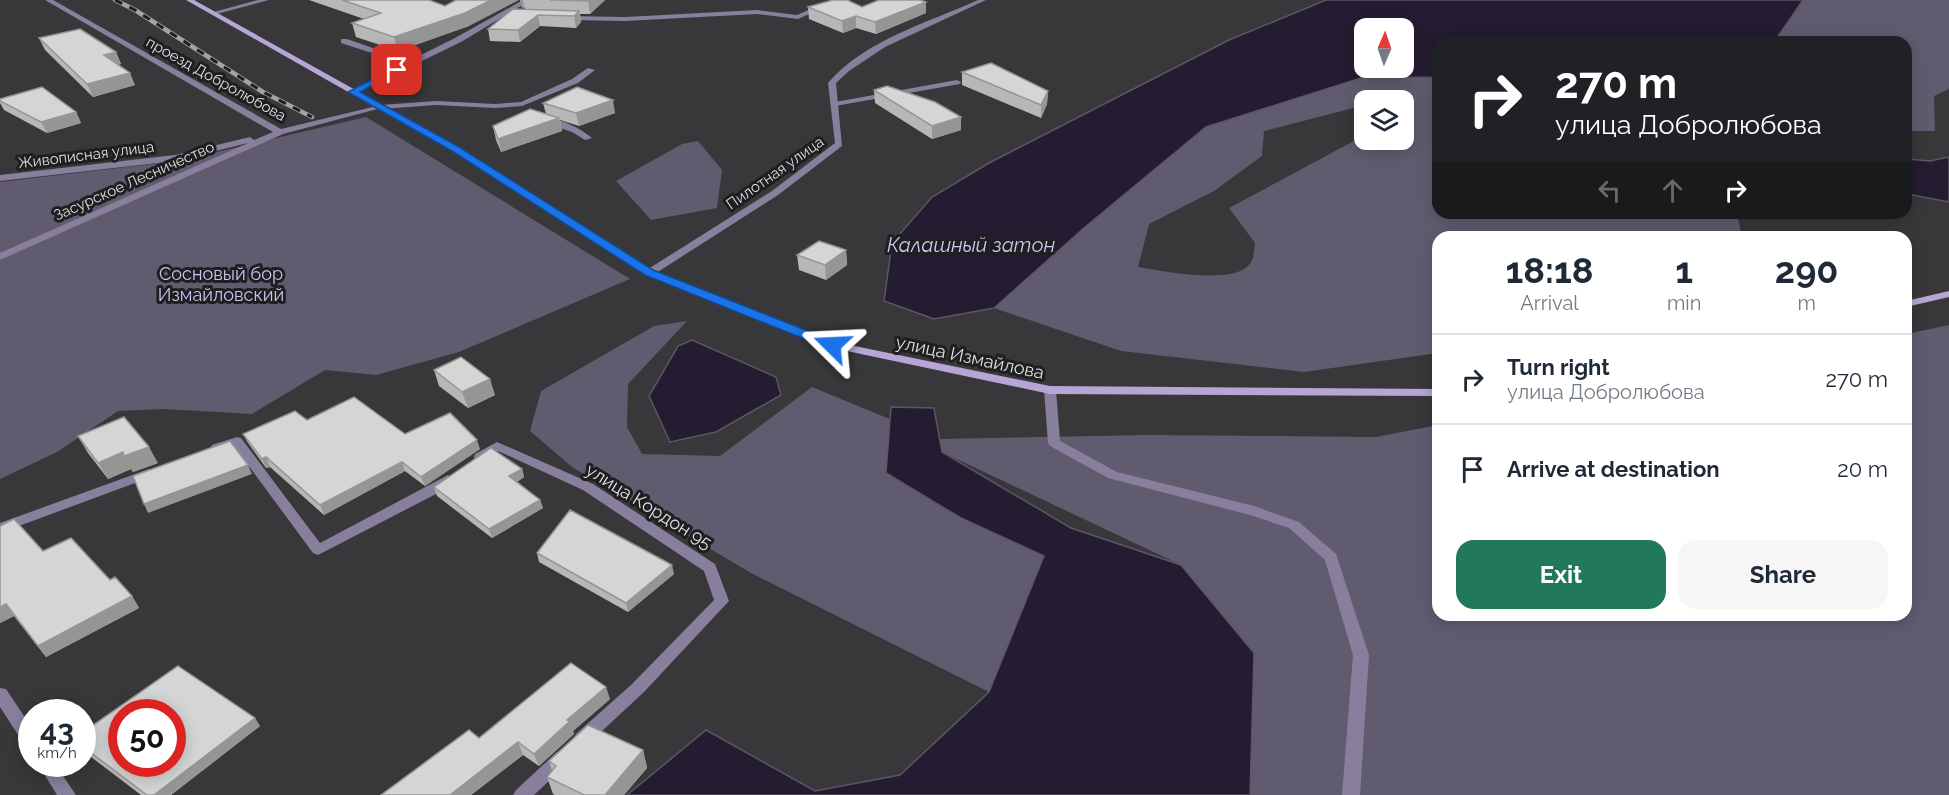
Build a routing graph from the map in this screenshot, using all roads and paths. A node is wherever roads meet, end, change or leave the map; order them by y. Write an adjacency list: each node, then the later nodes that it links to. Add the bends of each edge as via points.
1 (48, 0): 21 (street, проезд Добролюбова)
2 (189, 0): 7 (main road, улица Измайлова)
3 (266, 0): 7 (street)
4 (528, 0): 8 (street)
5 (838, 0): 10 (street, via 798,16 757,12 625,19)
6 (983, 0): 16 (street, Пилотная улица, via 885,44 843,70 832,83)
7 (213, 13): 15 (main road, улица Измайлова)
8 (500, 16): 9 (street); 12 (street)
9 (511, 16)
10 (557, 18)
11 (344, 41): 12 (street)
12 (412, 63): 15 (street)
13 (591, 70): 17 (street, via 522,104)
14 (957, 82): 16 (street)
15 (353, 92): 18 (main road, улица Измайлова)
16 (835, 104): 25 (street, Пилотная улица, via 839,144 775,193)
17 (495, 106): 18 (street, проезд Добролюбова, via 436,103); 19 (street)
18 (381, 107): 21 (street, проезд Добролюбова); 25 (main road, улица Измайлова, via 455,149)
19 (522, 111)
20 (533, 115): 22 (street)
21 (280, 132): 23 (street, Живописная улица, via 175,158); 24 (street, Засурское Лесничество)
22 (588, 138)
23 (3, 176)
24 (0, 257)
25 (649, 273): 28 (main road, улица Измайлова, via 832,345)
26 (1949, 294): 27 (main road)
27 (1912, 303)
28 (1050, 390): 29 (main road, улица Измайлова); 38 (street, via 1054,443 1113,475 1294,525 1331,558 1361,655)
29 (1432, 393)
30 (205, 453): 37 (street, улица Кордон 95, via 237,441 318,550 431,491 497,446 588,487 710,568 722,601 638,688)
31 (162, 469): 32 (street)
32 (0, 528)
33 (0, 694): 34 (street)
34 (18, 721)
35 (55, 777): 36 (street)
36 (67, 795)
37 (522, 795)
38 (1351, 795)

